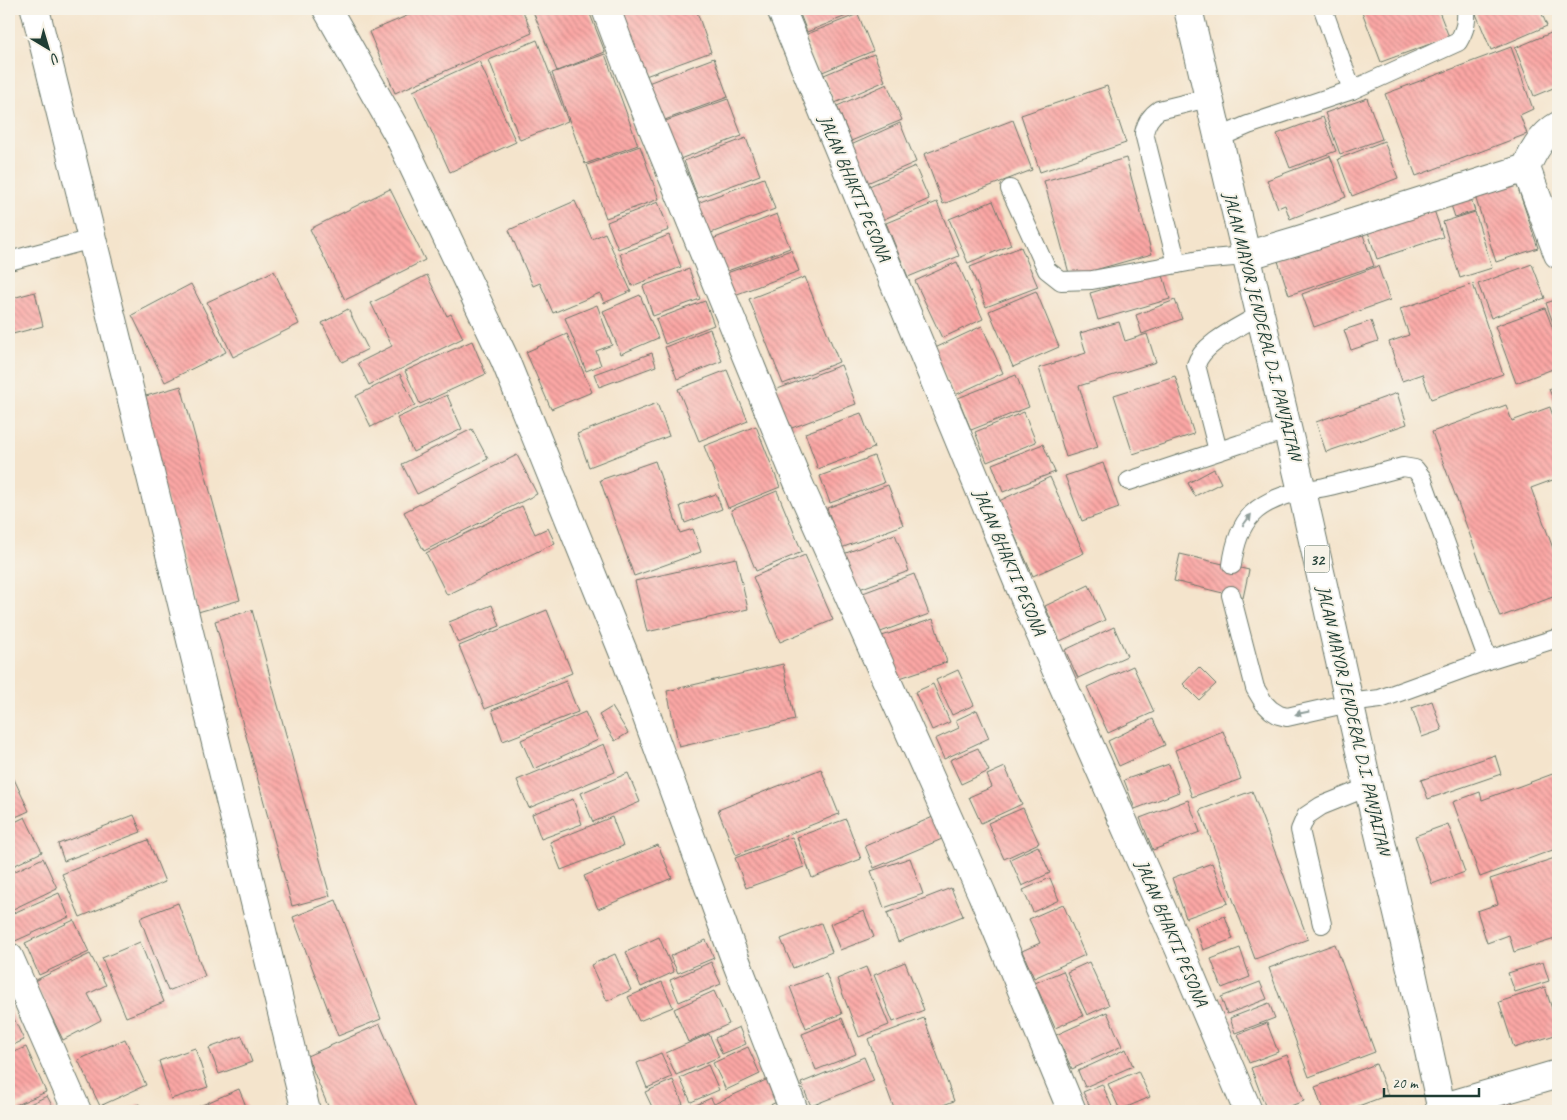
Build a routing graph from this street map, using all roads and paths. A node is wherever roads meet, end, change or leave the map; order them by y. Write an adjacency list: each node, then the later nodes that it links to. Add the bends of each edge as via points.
1 (35, 9): 14 (main road)
2 (327, 9): 36 (main road, via 399,136 505,360 624,654)
3 (606, 9): 37 (main road, via 798,482 982,894)
4 (781, 9): 38 (main road, JALAN BHAKTI PESONA, via 1026,599)
5 (1188, 9): 9 (main road, JALAN MAYOR JENDERAL D.I. PANJAITAN / 32)
6 (1323, 9): 8 (lane)
7 (1466, 9): 8 (lane, via 1465,30 1458,42)
8 (1352, 90): 11 (lane)
9 (1208, 98): 11 (main road, JALAN MAYOR JENDERAL D.I. PANJAITAN / 32); 18 (lane, via 1159,110 1145,124 1144,133)
10 (1558, 126): 12 (main road, via 1548,132 1532,153)
11 (1218, 138): 16 (main road, JALAN MAYOR JENDERAL D.I. PANJAITAN / 32)
12 (1526, 168): 15 (main road); 16 (main road)
13 (1010, 190): 18 (lane, via 1048,270 1061,281 1092,280)
14 (92, 239): 17 (lane); 35 (main road)
15 (1558, 254)
16 (1245, 256): 18 (lane); 19 (main road, JALAN MAYOR JENDERAL D.I. PANJAITAN / 32)
17 (9, 261)
18 (1177, 264)
19 (1261, 314): 20 (main road, JALAN MAYOR JENDERAL D.I. PANJAITAN / 32); 21 (lane, via 1212,344 1197,360)
20 (1288, 430): 21 (lane); 23 (main road, JALAN MAYOR JENDERAL D.I. PANJAITAN / 32)
21 (1218, 451): 22 (lane)
22 (1129, 481)
23 (1302, 491): 24 (lane, one-way to 23, via 1238,535 1250,516 1269,501); 27 (lane, via 1404,467 1415,469 1422,478); 28 (main road, JALAN MAYOR JENDERAL D.I. PANJAITAN / 32)
24 (1232, 566)
25 (1231, 595): 28 (lane, one-way to 25, via 1287,717 1271,710 1255,688)
26 (1558, 638): 27 (lane)
27 (1488, 660): 28 (lane, via 1380,699)
28 (1349, 703): 29 (main road, JALAN MAYOR JENDERAL D.I. PANJAITAN / 32)
29 (1368, 787): 30 (lane, via 1321,806 1306,816 1300,830); 33 (main road, JALAN MAYOR JENDERAL D.I. PANJAITAN / 32)
30 (1322, 924)
31 (9, 957): 34 (main road)
32 (1558, 1074): 33 (main road)
33 (1442, 1109)
34 (77, 1111)
35 (306, 1111)
36 (794, 1111)
37 (1072, 1111)
38 (1248, 1111)

